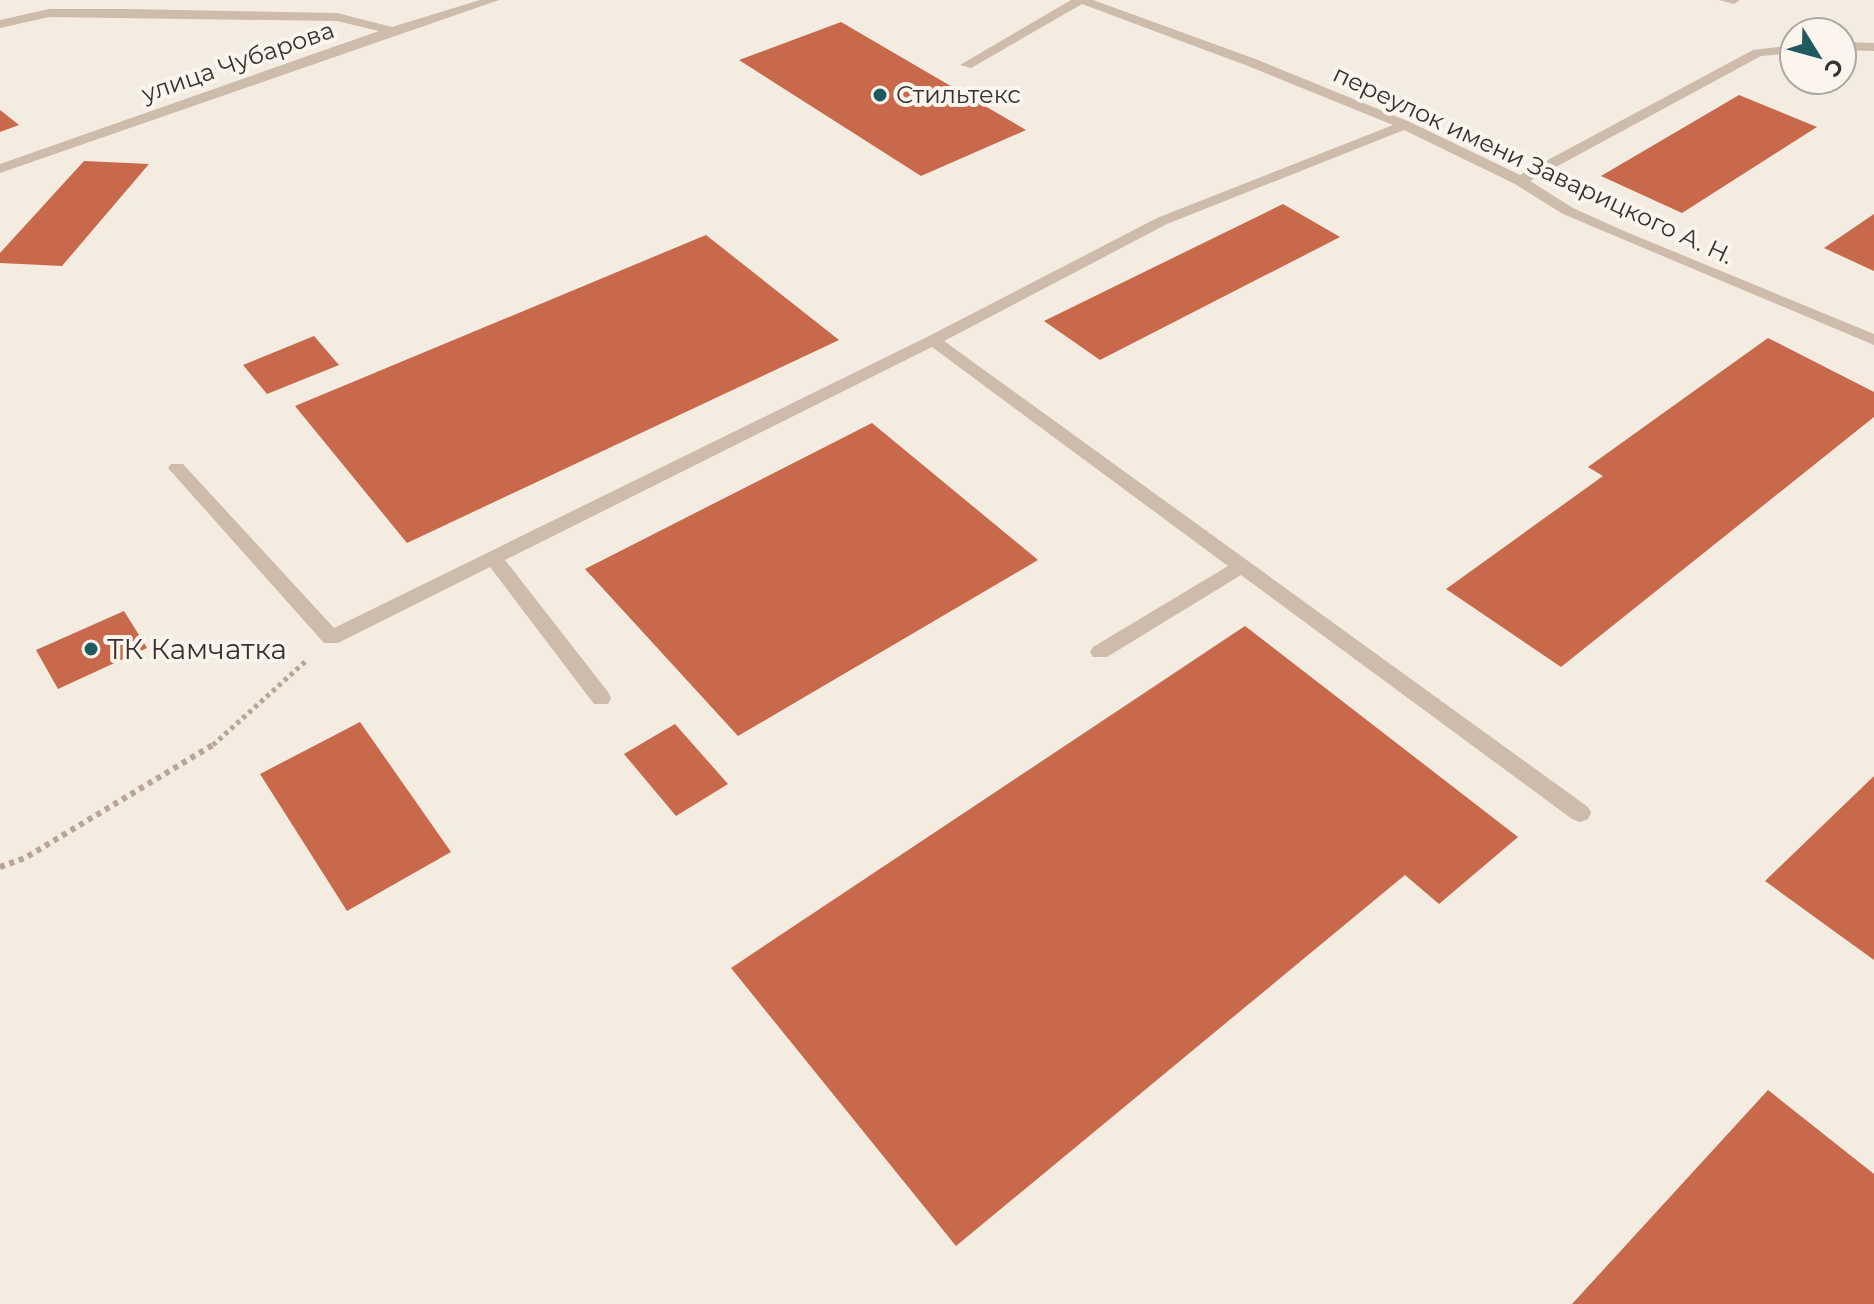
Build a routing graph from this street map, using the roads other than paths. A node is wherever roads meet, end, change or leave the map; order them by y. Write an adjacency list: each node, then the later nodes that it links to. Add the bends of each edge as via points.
1 (456, 0): 7 (street)
2 (493, 0): 7 (street, улица Чубарова)
3 (1081, 0): 8 (street, переулок имени Заварицкого А. Н.); 12 (street)
4 (1134, 0): 8 (street)
5 (1725, 0): 6 (street)
6 (1734, 0)
7 (469, 8): 10 (street, улица Чубарова)
8 (1111, 9): 13 (street, переулок имени Заварицкого А. Н.)
9 (0, 24): 10 (street, via 49,13 127,13 337,17)
10 (392, 31): 14 (street, улица Чубарова)
11 (1778, 51): 15 (street, via 1758,53)
12 (966, 65)
13 (1405, 125): 15 (street, переулок имени Заварицкого А. Н.); 16 (street, via 1162,221)
14 (0, 169)
15 (1520, 181): 17 (street, переулок имени Заварицкого А. Н., via 1619,234)
16 (933, 340): 19 (street); 20 (street)
17 (1874, 340)
18 (177, 468): 19 (street, via 331,638)
19 (493, 557): 22 (street)
20 (1242, 566): 21 (street); 23 (street)
21 (1100, 652)
22 (601, 698)
23 (1580, 813)

